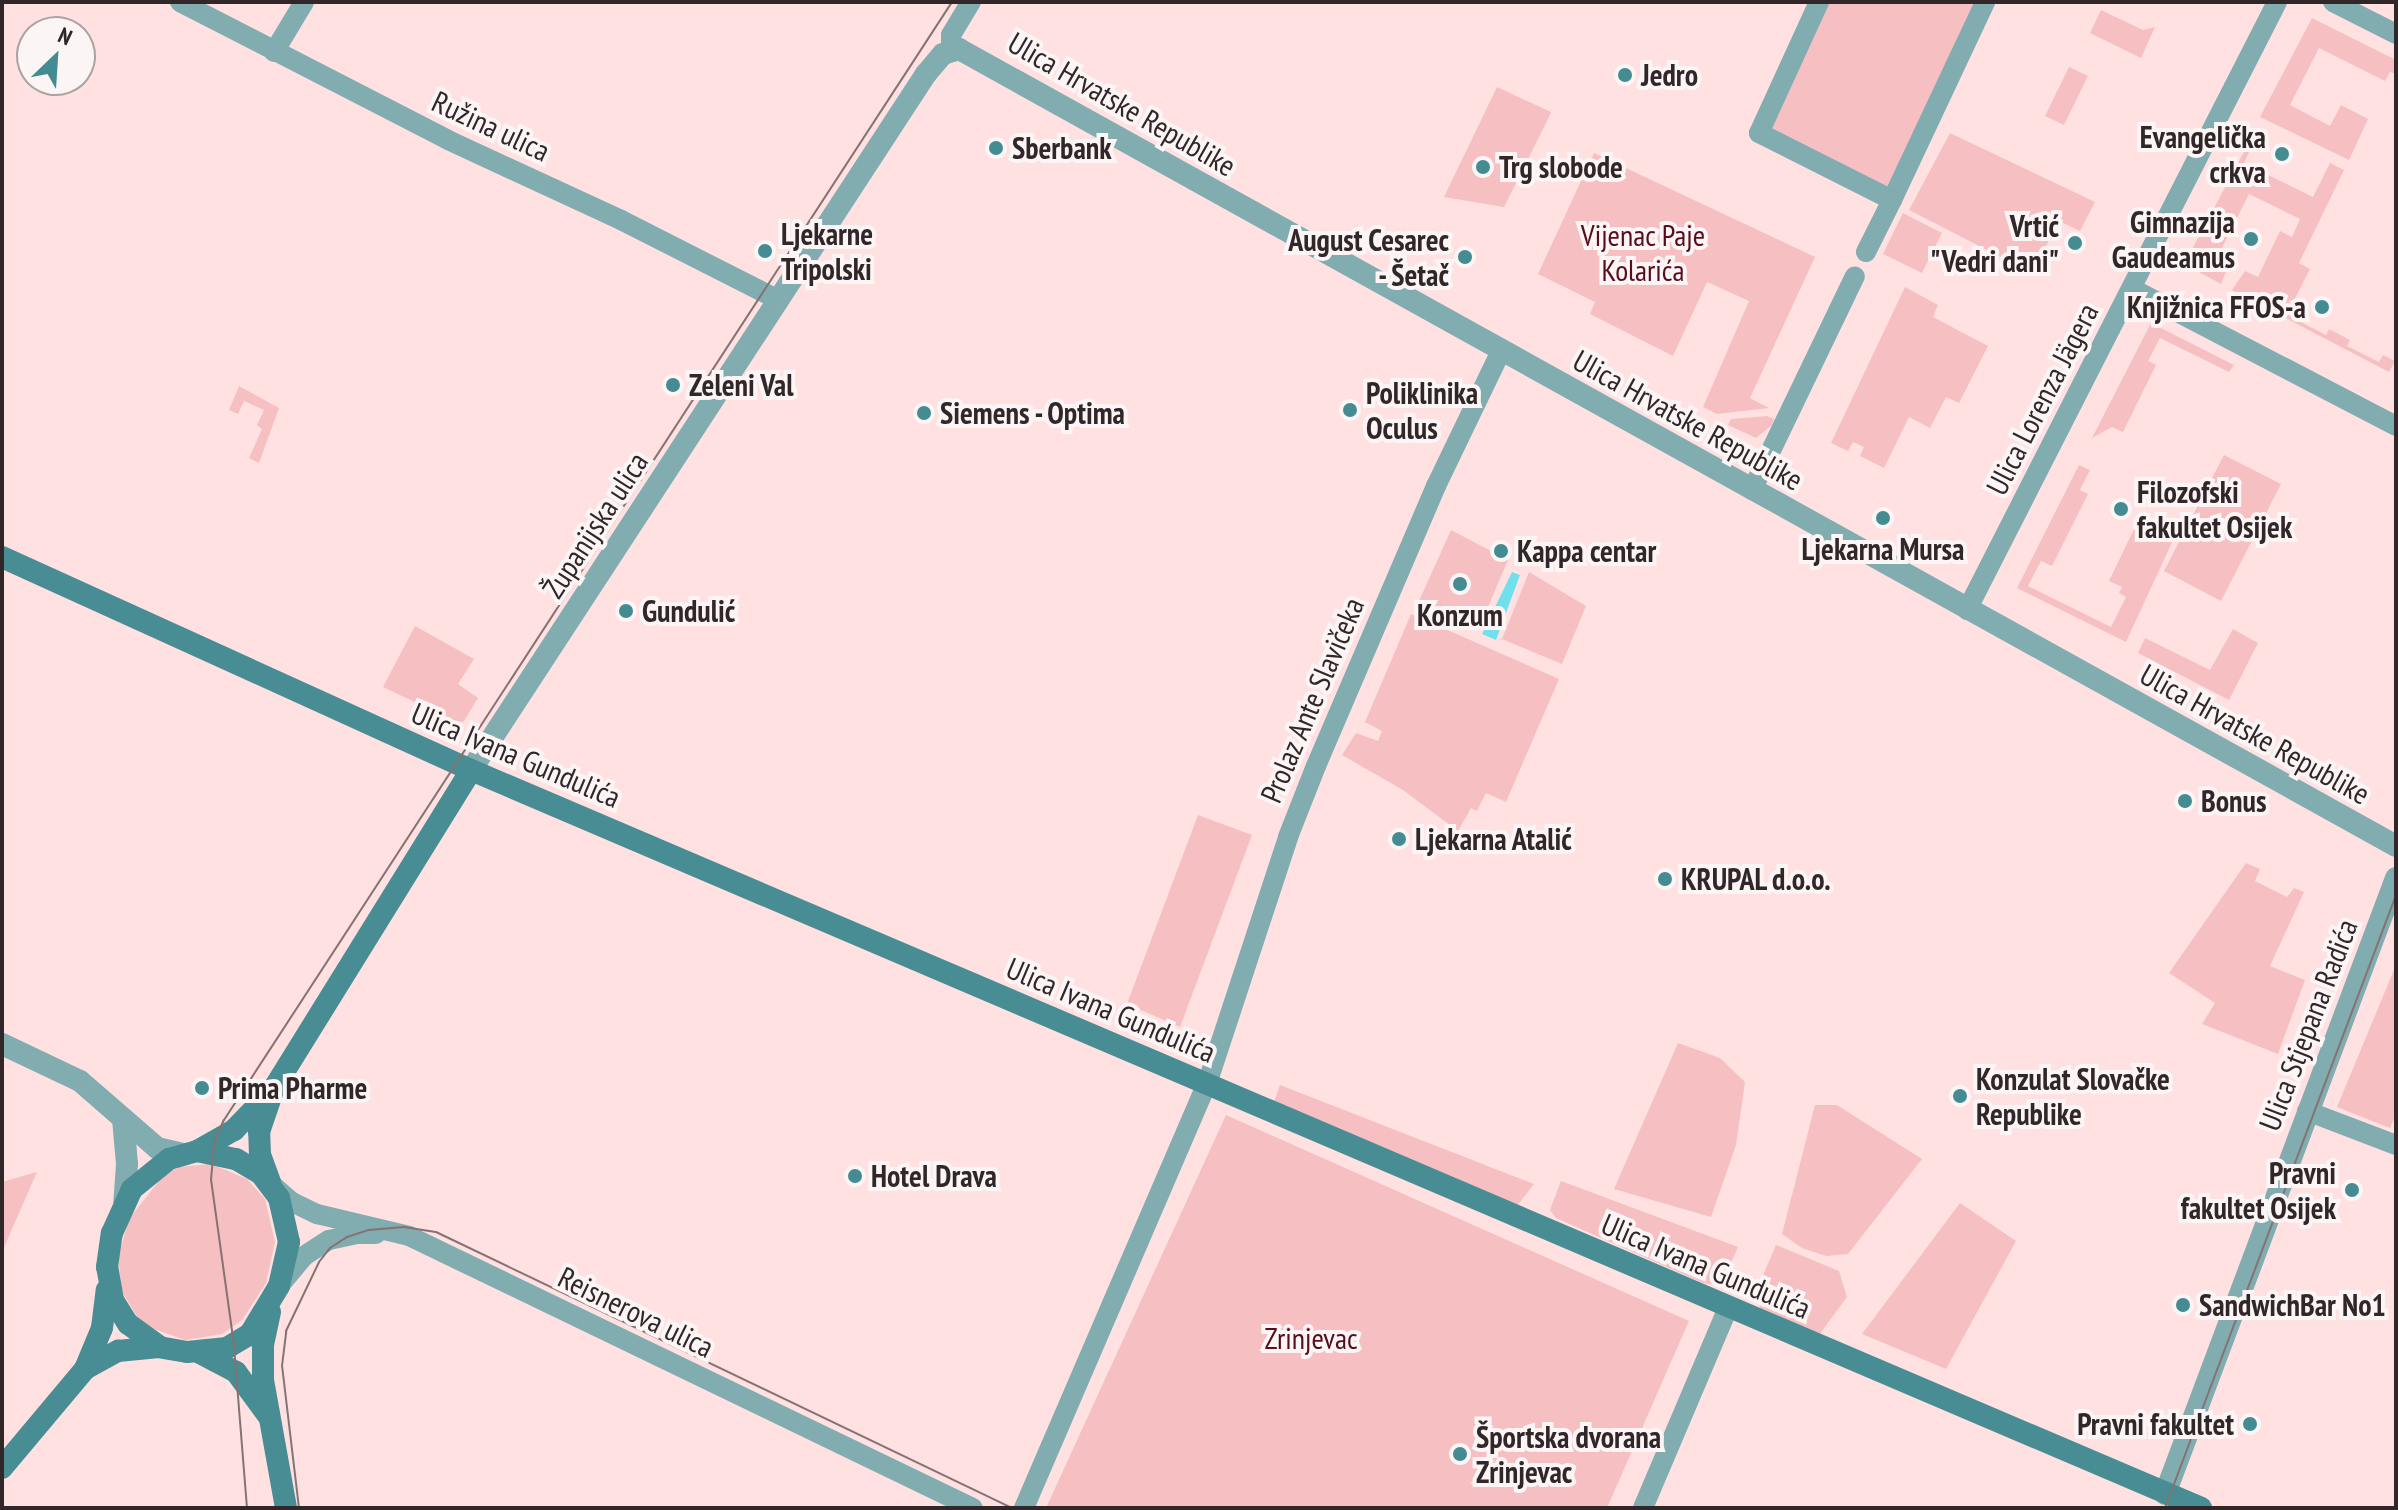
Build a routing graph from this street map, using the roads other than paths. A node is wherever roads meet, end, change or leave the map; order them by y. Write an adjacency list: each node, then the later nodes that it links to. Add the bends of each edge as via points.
1 (180, 2): 10 (street, Ružina ulica)
2 (304, 2): 10 (street)
3 (971, 2): 9 (street, Županijska ulica, via 951,35)
4 (1819, 2): 11 (street, via 1759,133)
5 (1985, 2): 11 (street)
6 (2277, 2): 14 (street, Ulica Lorenza Jägera)
7 (2333, 2): 8 (street)
8 (2396, 34)
9 (951, 50): 15 (street, Županijska ulica, via 926,74); 16 (street, Ulica Hrvatske Republike, via 977,57)
10 (274, 52): 15 (street, Ružina ulica)
11 (1892, 200): 12 (street)
12 (1866, 252)
13 (1855, 276): 18 (street)
14 (2133, 289): 17 (street); 20 (street, Ulica Lorenza Jägera)
15 (779, 300): 21 (street, Županijska ulica)
16 (1501, 351): 18 (street, Ulica Hrvatske Republike); 25 (street, Prolaz Ante Slavičeka, via 1436,486 1316,766)
17 (2396, 426)
18 (1752, 490): 20 (street, Ulica Hrvatske Republike)
19 (2, 557): 21 (main road, Ulica Ivana Gundulića)
20 (1967, 610): 22 (street, Ulica Hrvatske Republike)
21 (471, 770): 25 (main road, Ulica Ivana Gundulića); 26 (main road, Županijska ulica)
22 (2396, 846)
23 (2396, 878): 27 (street, Ulica Stjepana Radića)
24 (2, 1044): 28 (street, via 80,1081)
25 (1207, 1084): 36 (main road, Ulica Ivana Gundulića); 45 (street)
26 (274, 1088): 30 (main road, Županijska ulica, via 234,1130); 31 (main road, Županijska ulica, via 264,1110 259,1145)
27 (2307, 1111): 29 (street); 42 (street, Ulica Stjepana Radića)
28 (123, 1119): 30 (street, via 157,1148); 32 (street)
29 (2396, 1145)
30 (190, 1153): 31 (main road, via 236,1159); 32 (main road, via 169,1159 145,1176)
31 (270, 1183): 33 (street, Reisnerova ulica, via 317,1214); 35 (main road, via 288,1227 287,1255)
32 (124, 1203): 34 (main road, via 108,1249)
33 (409, 1236): 35 (street, via 357,1234 329,1240 304,1256); 44 (street, Reisnerova ulica)
34 (108, 1281): 37 (main road, via 119,1313); 39 (main road, via 104,1319)
35 (276, 1293): 38 (main road, via 258,1325 239,1343); 40 (main road, via 262,1359)
36 (1728, 1308): 42 (main road, Ulica Ivana Gundulića); 46 (street)
37 (160, 1347): 38 (main road); 39 (main road, via 118,1351)
38 (199, 1352): 40 (main road, via 236,1372)
39 (85, 1369): 41 (main road)
40 (271, 1419): 43 (main road)
41 (2, 1468)
42 (2162, 1501): 47 (main road, Ulica Ivana Gundulića)
43 (286, 1508)
44 (973, 1508)
45 (1024, 1508)
46 (1643, 1508)
47 (2201, 1508)

